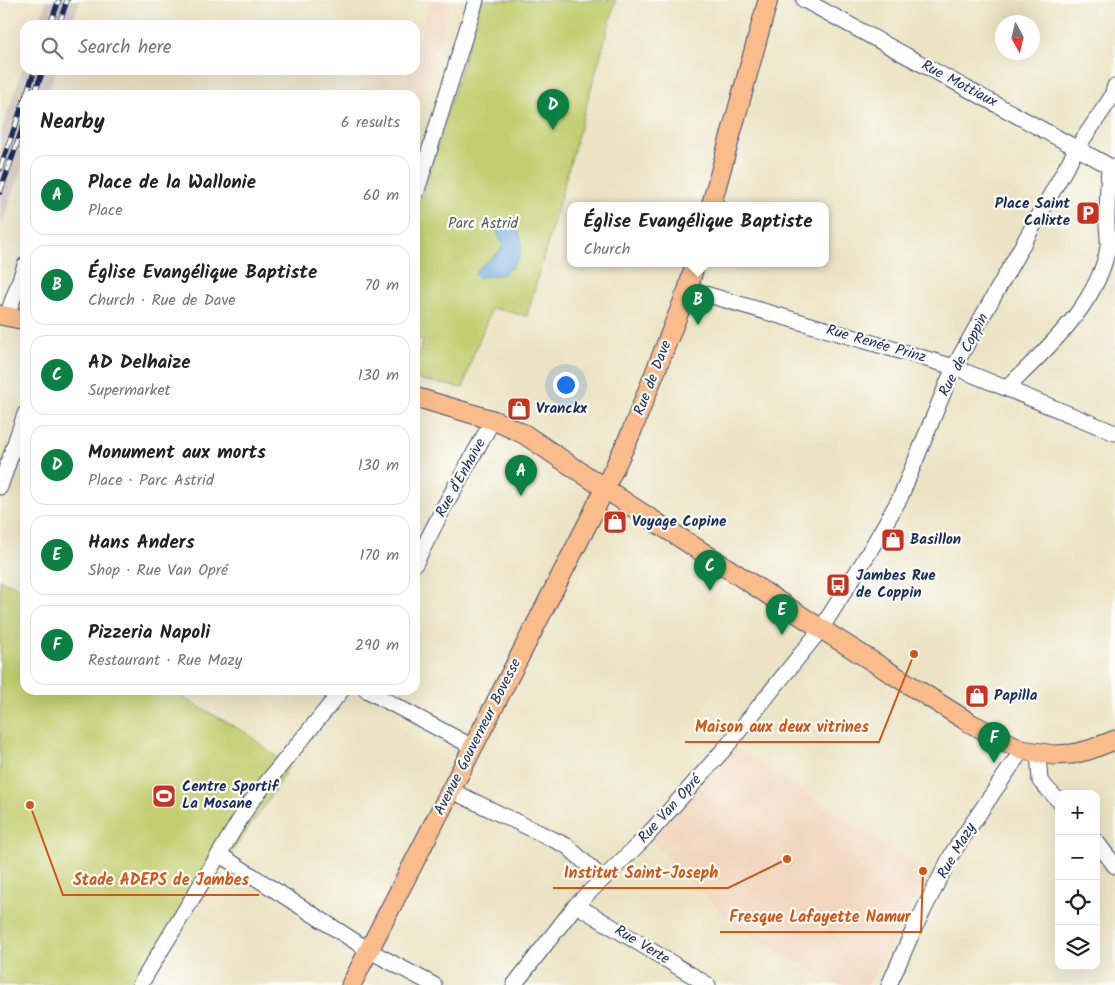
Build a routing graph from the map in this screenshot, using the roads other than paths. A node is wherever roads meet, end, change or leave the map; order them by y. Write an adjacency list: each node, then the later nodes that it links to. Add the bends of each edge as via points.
1 (476, 0): 7 (street)
2 (768, 0): 8 (main road)
3 (804, 0): 5 (street, Rue Mottiaux)
4 (1115, 86): 5 (street, Rue de Coppin, via 1111,98)
5 (1077, 148): 6 (street, Rue Mottiaux); 14 (street, Rue de Coppin)
6 (1112, 168): 9 (street)
7 (420, 181)
8 (712, 202)
9 (1112, 246): 15 (street, via 1077,315)
10 (694, 267): 12 (main road, Rue de Dave)
11 (20, 284): 13 (street)
12 (688, 289): 14 (street, Rue Renée Prinz); 21 (main road, Rue de Dave, via 631,433)
13 (11, 317)
14 (954, 367): 15 (street, Rue Renée Prinz); 23 (street, Rue de Coppin, via 900,498)
15 (1007, 388): 19 (street, Rue Renée Prinz)
16 (420, 398): 17 (main road)
17 (493, 420): 21 (main road, via 524,434); 22 (street, Rue d'Enhaive)
18 (20, 429): 20 (street)
19 (1115, 433)
20 (0, 487)
21 (604, 488): 23 (main road); 27 (main road, Avenue Gouverneur Bovesse)
22 (420, 555)
23 (821, 629): 28 (main road, via 970,723); 34 (street, Rue Van Opré, via 727,746 645,838)
24 (338, 695): 32 (street, via 250,803)
25 (375, 695): 27 (street)
26 (1115, 740): 28 (main road, via 1072,754)
27 (473, 747): 29 (main road, Avenue Gouverneur Bovesse)
28 (1030, 751): 30 (street, via 1040,781); 42 (street, Rue Mazy, via 953,852)
29 (450, 790): 34 (street, via 568,846); 36 (main road, Avenue Gouverneur Bovesse)
30 (1055, 797)
31 (1100, 846): 33 (street)
32 (220, 855): 36 (street); 37 (street)
33 (1115, 866)
34 (603, 879): 35 (street, Rue Van Opré)
35 (576, 905): 40 (street, Rue Van Opré); 41 (street, Rue Verte)
36 (370, 951): 38 (main road, Avenue Gouverneur Bovesse); 39 (street)
37 (140, 985)
38 (352, 985)
39 (434, 985)
40 (514, 985)
41 (708, 985)
42 (889, 985)

